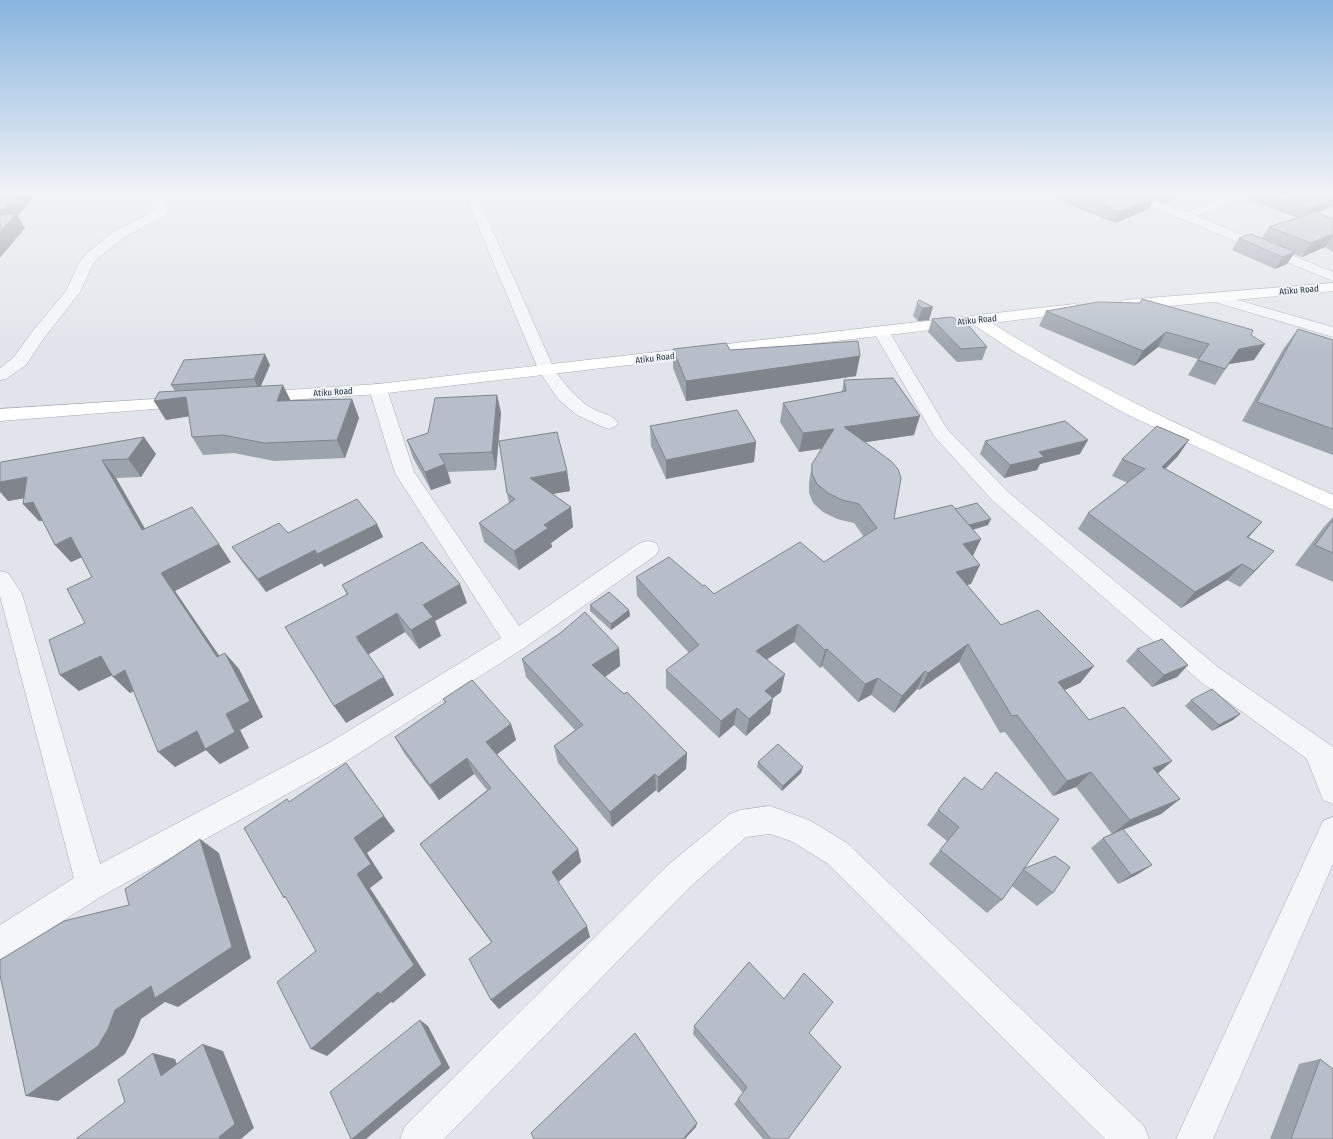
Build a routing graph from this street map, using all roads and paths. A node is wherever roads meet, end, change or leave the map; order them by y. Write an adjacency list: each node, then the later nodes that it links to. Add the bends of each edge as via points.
1 (103, 247): 13 (street, via 86,263 73,292 20,361 13,368)
2 (493, 247): 12 (street)
3 (1261, 247): 4 (street)
4 (1333, 277)
5 (1333, 287): 6 (street, Atiku Road)
6 (1213, 298): 7 (street, Atiku Road); 11 (street)
7 (1113, 306)
8 (1090, 308): 9 (street, Atiku Road)
9 (976, 320): 10 (street, Atiku Road); 19 (street, via 1024,351 1132,410)
10 (881, 331): 12 (street, Atiku Road); 23 (street, via 940,432 1000,497 1210,675)
11 (1333, 332)
12 (547, 370): 14 (street, Atiku Road); 18 (street, via 564,395 583,411)
13 (0, 374)
14 (378, 389): 15 (street, Atiku Road); 22 (street, via 405,473)
15 (239, 398)
16 (200, 401): 17 (street)
17 (0, 415)
18 (609, 423)
19 (1333, 503)
20 (648, 549): 22 (street)
21 (0, 578): 26 (street, via 12,594)
22 (516, 641): 26 (street, via 336,753)
23 (1325, 757): 24 (street)
24 (1333, 791)
25 (1333, 831): 30 (street)
26 (91, 885): 27 (street)
27 (0, 943)
28 (418, 1139): 29 (street, via 680,876 740,824 770,820 798,830 837,854)
29 (1131, 1139)
30 (1194, 1139)

